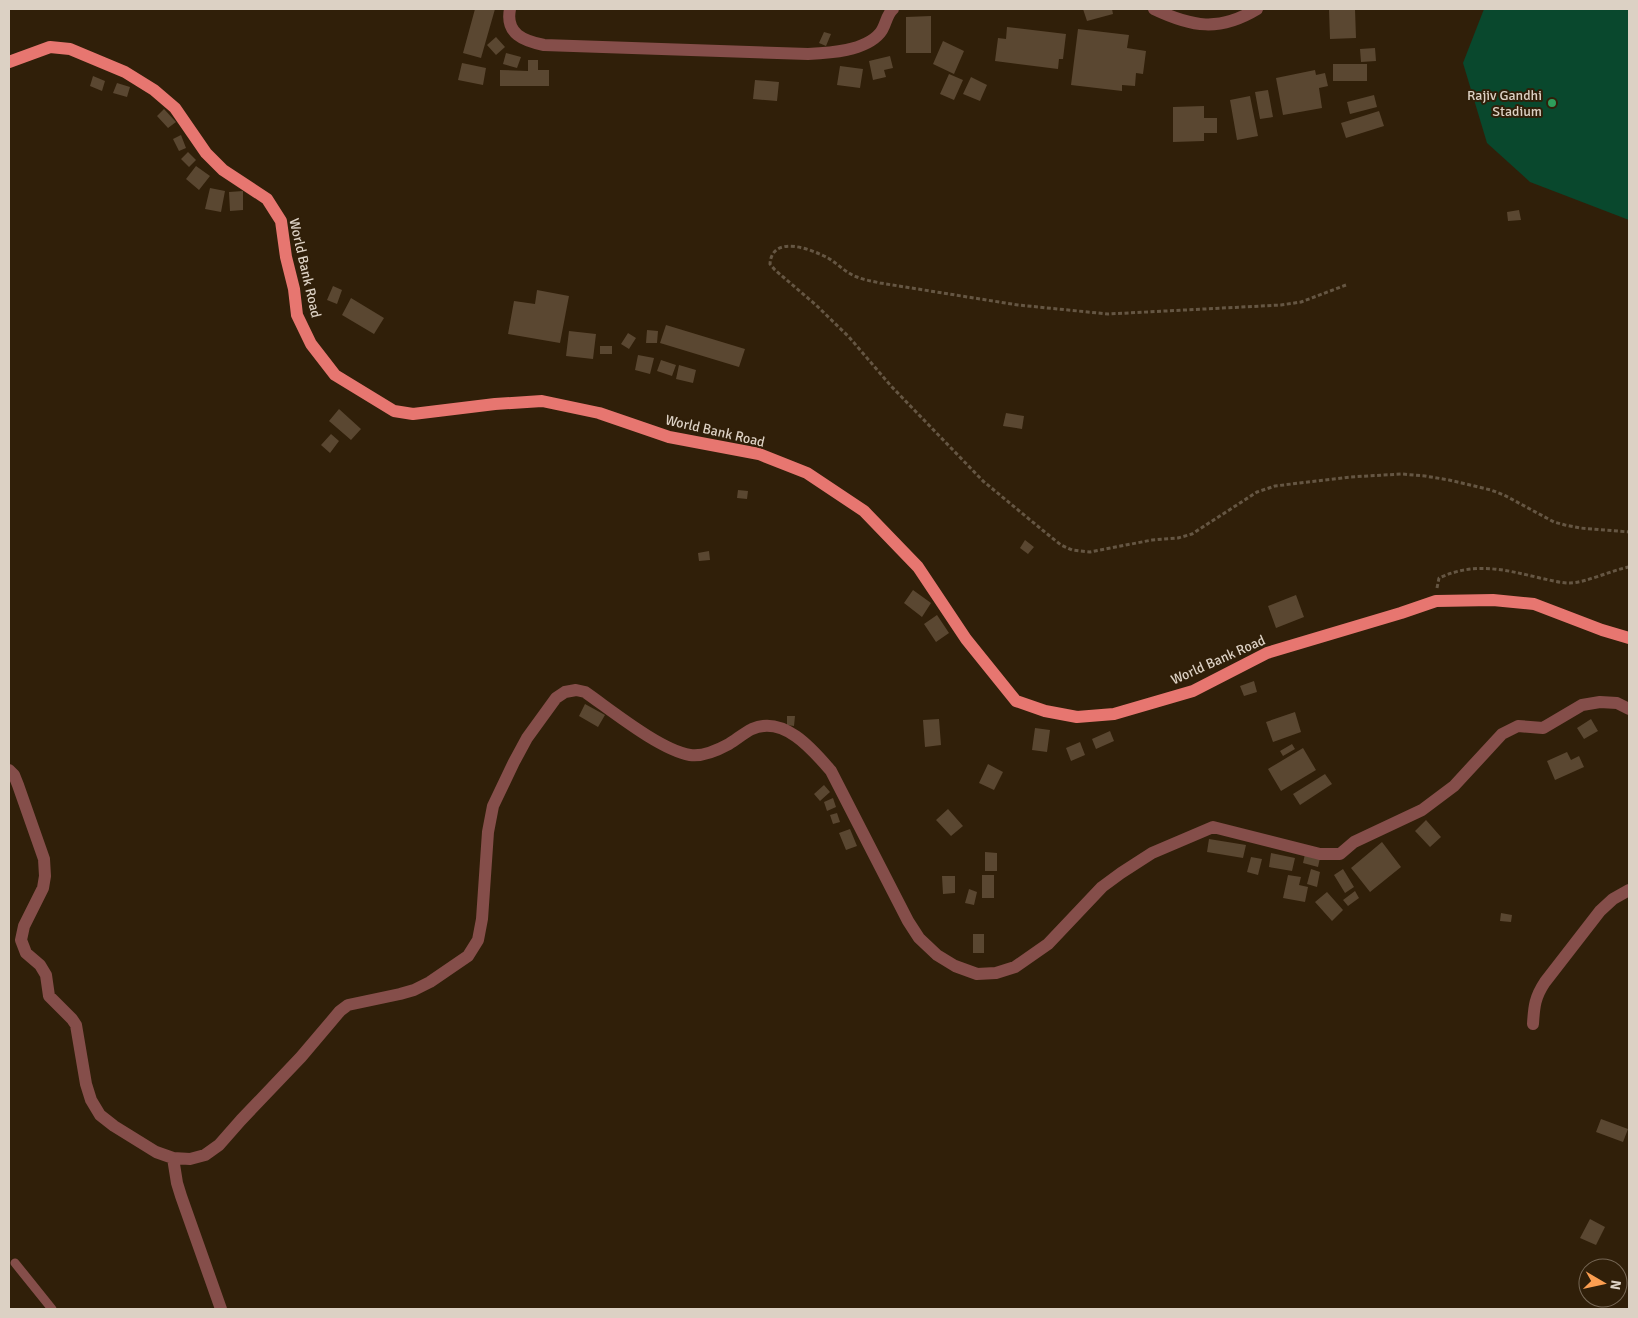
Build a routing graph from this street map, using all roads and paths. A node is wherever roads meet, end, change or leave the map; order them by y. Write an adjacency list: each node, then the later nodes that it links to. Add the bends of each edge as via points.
1 (510, 9): 2 (street, via 510,24 518,36 544,45 808,54 853,48 875,38)
2 (893, 9)
3 (1154, 9): 4 (street, via 1182,20 1215,25)
4 (1257, 9)
5 (9, 62): 9 (main road, World Bank Road, via 50,47 70,49 125,72 175,108 206,153 223,170 267,200 281,221 297,316 311,344 335,375 394,411 414,414 542,401 599,413 669,437 759,454 807,473 864,511 918,567 966,639 1016,701 1077,717 1114,714 1193,691 1267,653)
6 (1346, 285): 7 (path, via 1301,302 1281,305 1108,314 1018,305 880,283 858,278 828,258 792,246 776,250 770,264 849,337 983,482 1061,545 1072,550 1090,552 1192,534 1257,492 1275,486 1402,474 1491,490 1565,525)
7 (1629, 532)
8 (1629, 568): 9 (path, via 1573,583 1500,568 1465,569 1439,578)
9 (1436, 601): 10 (main road, World Bank Road, via 1493,600 1534,604)
10 (1629, 638)
11 (1629, 710): 15 (street, via 1617,703 1600,702 1582,705 1543,728 1518,726 1502,734 1454,786 1422,810 1354,842 1340,854 1320,854 1214,827 1152,853 1102,887 1048,944 1015,968 977,974 943,959 919,938 831,771 794,735 767,726 753,729 720,749 690,755 674,750 639,730 585,692 565,692 556,698 528,738 493,806 482,919 478,940 468,956 414,990 348,1005 219,1145 205,1155 190,1159)
12 (9, 770): 15 (street, via 18,784 44,859 43,888 20,940 26,953 46,975 50,996 76,1025 86,1084 100,1114 156,1152)
13 (1629, 890): 14 (street, via 1600,911 1545,982 1538,992)
14 (1533, 1024)
15 (173, 1158): 18 (street, via 181,1196)
16 (15, 1263): 17 (lane)
17 (52, 1309)
18 (221, 1309)

